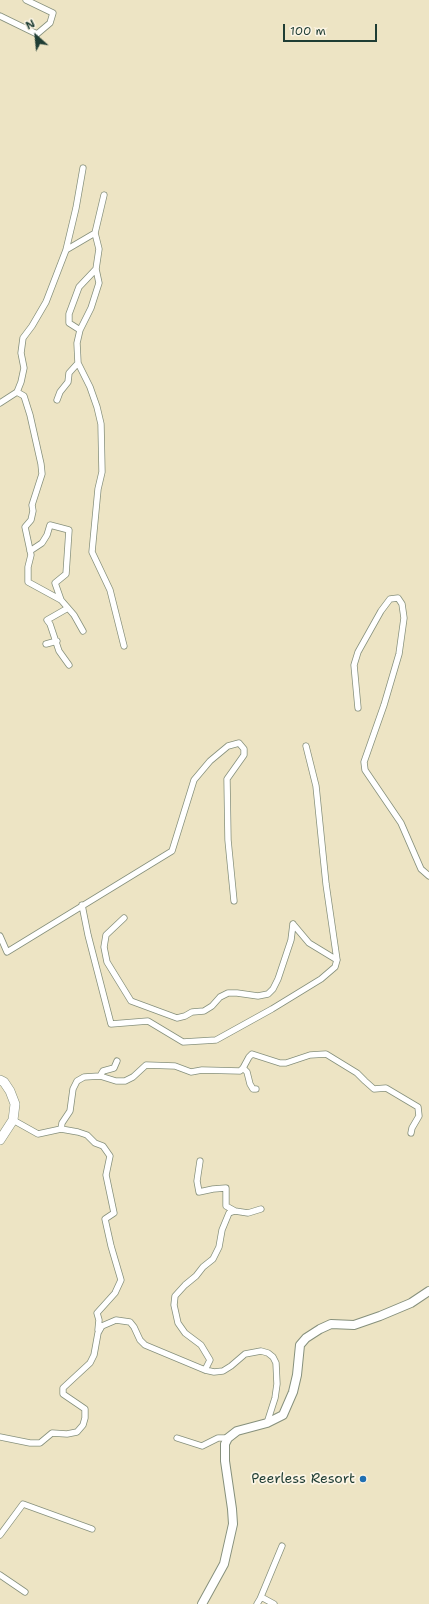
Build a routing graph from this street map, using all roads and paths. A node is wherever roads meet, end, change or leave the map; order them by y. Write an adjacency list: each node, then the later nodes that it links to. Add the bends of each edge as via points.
1 (26, 0): 2 (street, via 54,13 50,23 37,34)
2 (0, 16)
3 (83, 168): 6 (street)
4 (104, 195): 5 (street)
5 (95, 233): 6 (street); 7 (street, via 99,249)
6 (66, 250): 10 (street, via 46,302 23,338 21,353 24,368)
7 (96, 269): 8 (street, via 98,283 91,308); 8 (street, via 79,287 69,314 69,323)
8 (80, 330): 9 (street, via 77,343)
9 (78, 363): 11 (street, via 69,373 68,382); 19 (street, via 90,387 101,424 102,472 92,552 110,590)
10 (17, 392): 12 (street); 13 (street, via 24,396 30,415 42,474 32,505 31,520 25,527)
11 (57, 400)
12 (0, 403)
13 (30, 551): 14 (street, via 28,582); 14 (street, via 42,543 50,524 69,530 66,574 55,583)
14 (61, 600): 15 (street)
15 (68, 608): 16 (street); 17 (street, via 46,620)
16 (83, 631)
17 (57, 641): 18 (street); 20 (street, via 58,651)
18 (46, 644)
19 (124, 646)
20 (69, 665)
21 (358, 708): 23 (street, via 354,665 358,652 381,611 390,600 398,598 402,604 404,618 399,654 364,762 365,770 400,823 422,869)
22 (306, 746): 28 (street, via 316,786)
23 (429, 876)
24 (234, 901): 25 (street, via 228,840 227,779 244,755 244,749 239,743 228,746 210,761 194,780 172,851)
25 (82, 905): 27 (street, via 7,952); 28 (street, via 111,1024 148,1021 183,1042 216,1040 321,979 335,967)
26 (124, 918): 28 (street, via 106,935 104,947 107,962 131,1001 177,1018 192,1012 204,1011 228,993 258,996 268,994 278,979 291,940 293,924 309,943)
27 (0, 936)
28 (337, 960)
29 (118, 1062): 31 (street, via 114,1068 103,1071)
30 (243, 1068): 31 (street, via 240,1071 191,1072 165,1064 146,1065 126,1081 116,1082); 33 (street, via 253,1089); 36 (street, via 252,1054 280,1064 310,1056 330,1055 358,1073 374,1089 386,1088 418,1107 419,1116)
31 (100, 1076): 35 (street, via 84,1077 77,1081 73,1088 70,1111)
32 (0, 1080): 34 (main road, via 10,1091 15,1104)
33 (256, 1089)
34 (13, 1120): 35 (street, via 38,1134); 37 (main road)
35 (61, 1129): 42 (street, via 87,1135 95,1143 103,1146 110,1156 106,1175 114,1213 105,1219 121,1280 115,1294 97,1313)
36 (411, 1133)
37 (0, 1140)
38 (200, 1161): 40 (street, via 198,1192 226,1188 226,1206)
39 (261, 1210): 40 (street)
40 (235, 1211): 43 (street, via 229,1214 213,1258 175,1296 178,1323 185,1333 201,1345 210,1360)
41 (429, 1291): 44 (main road, via 411,1303 380,1316 354,1325 331,1324 306,1338 300,1345 297,1374 288,1406 283,1415)
42 (98, 1332): 43 (street, via 108,1322 130,1322 145,1345); 45 (street, via 90,1363 63,1388 63,1394 85,1409 83,1426 77,1432 52,1433 40,1443)
43 (205, 1370): 44 (street, via 223,1371 245,1354 254,1352 268,1352 274,1357 277,1384)
44 (267, 1423): 47 (main road, via 237,1431)
45 (0, 1437)
46 (177, 1438): 47 (street, via 202,1446 218,1438)
47 (228, 1438): 54 (main road, via 225,1444 225,1461 233,1524 224,1564)
48 (92, 1529): 49 (street, via 22,1504)
49 (0, 1535)
50 (282, 1546): 53 (street)
51 (0, 1575): 52 (street)
52 (25, 1592)
53 (259, 1602): 55 (street, via 264,1598)
54 (202, 1604)
55 (274, 1604)

